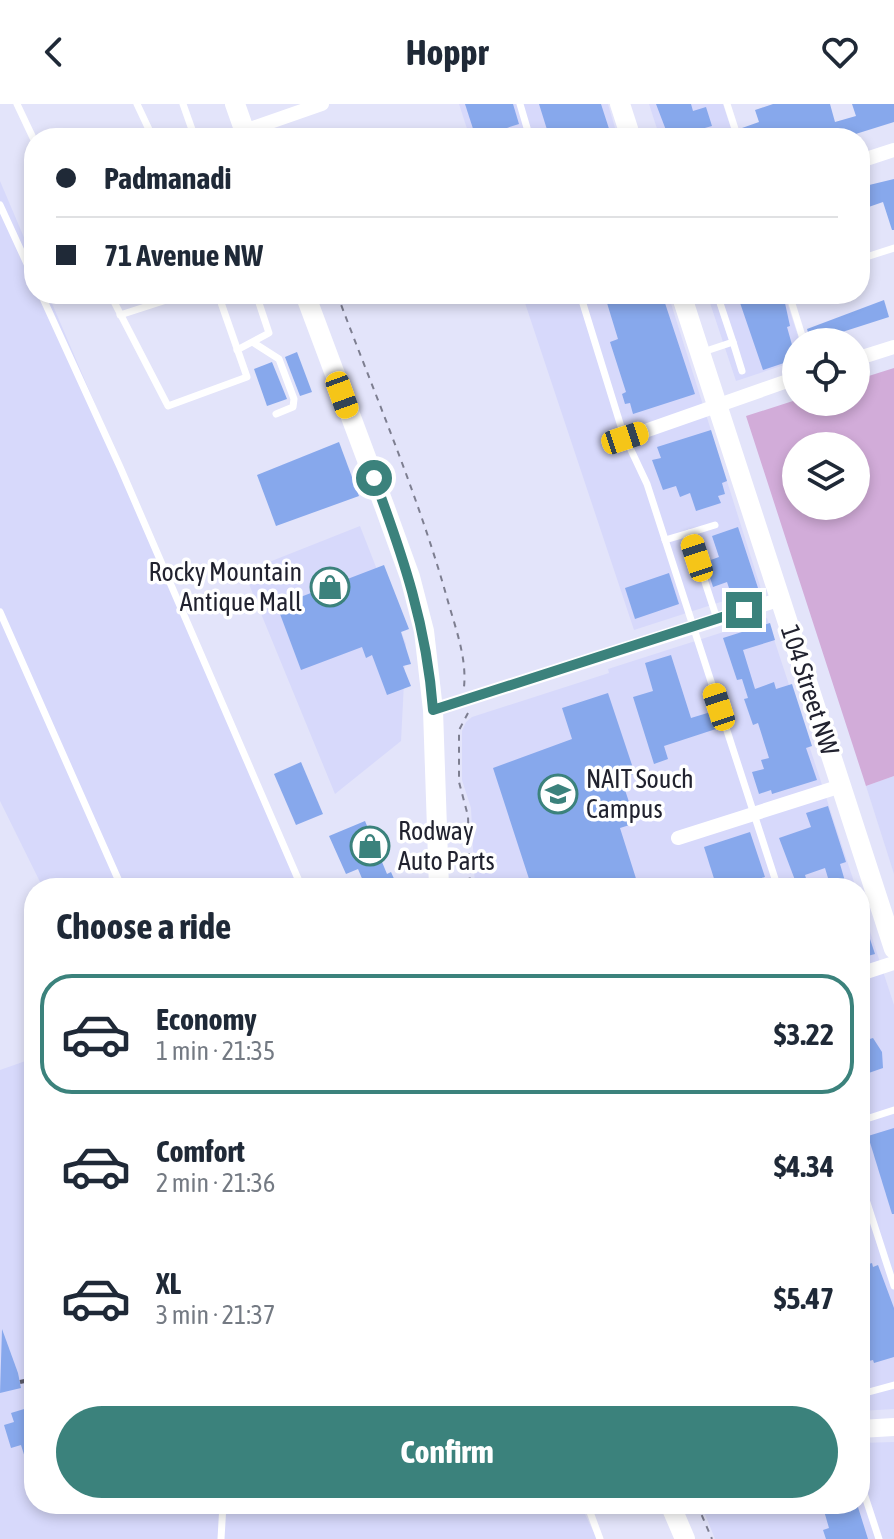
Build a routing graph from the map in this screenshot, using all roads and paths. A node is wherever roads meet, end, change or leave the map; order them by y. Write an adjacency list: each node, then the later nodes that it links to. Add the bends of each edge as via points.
1 (17, 104): 9 (lane)
2 (137, 104): 10 (lane)
3 (183, 104): 11 (lane)
4 (235, 104): 12 (main road)
5 (322, 104): 13 (street)
6 (520, 104): 14 (lane)
7 (620, 104): 15 (main road)
8 (727, 104): 16 (lane)
9 (28, 128)
10 (146, 128)
11 (191, 128)
12 (243, 128)
13 (260, 128)
14 (527, 128)
15 (628, 128)
16 (735, 128)
17 (894, 150): 18 (street)
18 (870, 158)
19 (0, 205): 22 (lane)
20 (894, 248): 21 (lane)
21 (870, 256)
22 (24, 257)
23 (46, 304): 61 (lane)
24 (115, 304): 34 (lane)
25 (154, 304): 34 (lane)
26 (221, 304): 39 (lane)
27 (260, 304): 37 (lane, via 270,330)
28 (309, 304): 55 (main road, via 410,577 424,631)
29 (341, 304): 54 (path, via 431,542 463,658)
30 (583, 304): 46 (lane)
31 (688, 304): 40 (main road, 104 Street NW)
32 (720, 304): 36 (lane)
33 (792, 304): 35 (lane)
34 (120, 315): 39 (lane, via 168,406 247,377)
35 (800, 328)
36 (733, 342): 40 (lane); 42 (lane)
37 (254, 343): 39 (lane); 45 (lane, via 279,359 294,399 293,407)
38 (894, 347): 41 (street)
39 (237, 350)
40 (701, 353): 44 (main road, 104 Street NW)
41 (870, 355)
42 (742, 371)
43 (782, 382): 44 (street)
44 (718, 403): 46 (street); 50 (main road, 104 Street NW)
45 (276, 414)
46 (625, 438): 49 (lane)
47 (715, 525): 48 (lane)
48 (689, 533): 49 (lane); 52 (lane)
49 (665, 540): 53 (lane)
50 (781, 599): 52 (street); 57 (main road, 104 Street NW)
51 (0, 612): 60 (lane)
52 (717, 619): 53 (street)
53 (693, 627): 55 (street); 58 (lane)
54 (464, 686)
55 (433, 710): 62 (main road)
56 (468, 715): 63 (path, via 459,730 459,782 468,816)
57 (841, 786): 58 (street); 65 (main road, 104 Street NW)
58 (754, 814): 59 (street); 64 (lane)
59 (678, 838)
60 (118, 878)
61 (298, 878)
62 (439, 878)
63 (470, 878)
64 (775, 878)
65 (894, 949)
66 (894, 963): 67 (street)
67 (870, 971)
68 (894, 1110): 69 (lane)
69 (870, 1118)
70 (870, 1212): 71 (lane)
71 (894, 1286)
72 (894, 1385): 73 (lane)
73 (870, 1392)
74 (894, 1427): 75 (street)
75 (870, 1428)
76 (870, 1512): 85 (lane)
77 (222, 1514): 81 (lane)
78 (591, 1514): 82 (lane)
79 (674, 1514): 83 (main road)
80 (701, 1514): 84 (path)
81 (221, 1539)
82 (600, 1539)
83 (685, 1539)
84 (712, 1539)
85 (879, 1539)

